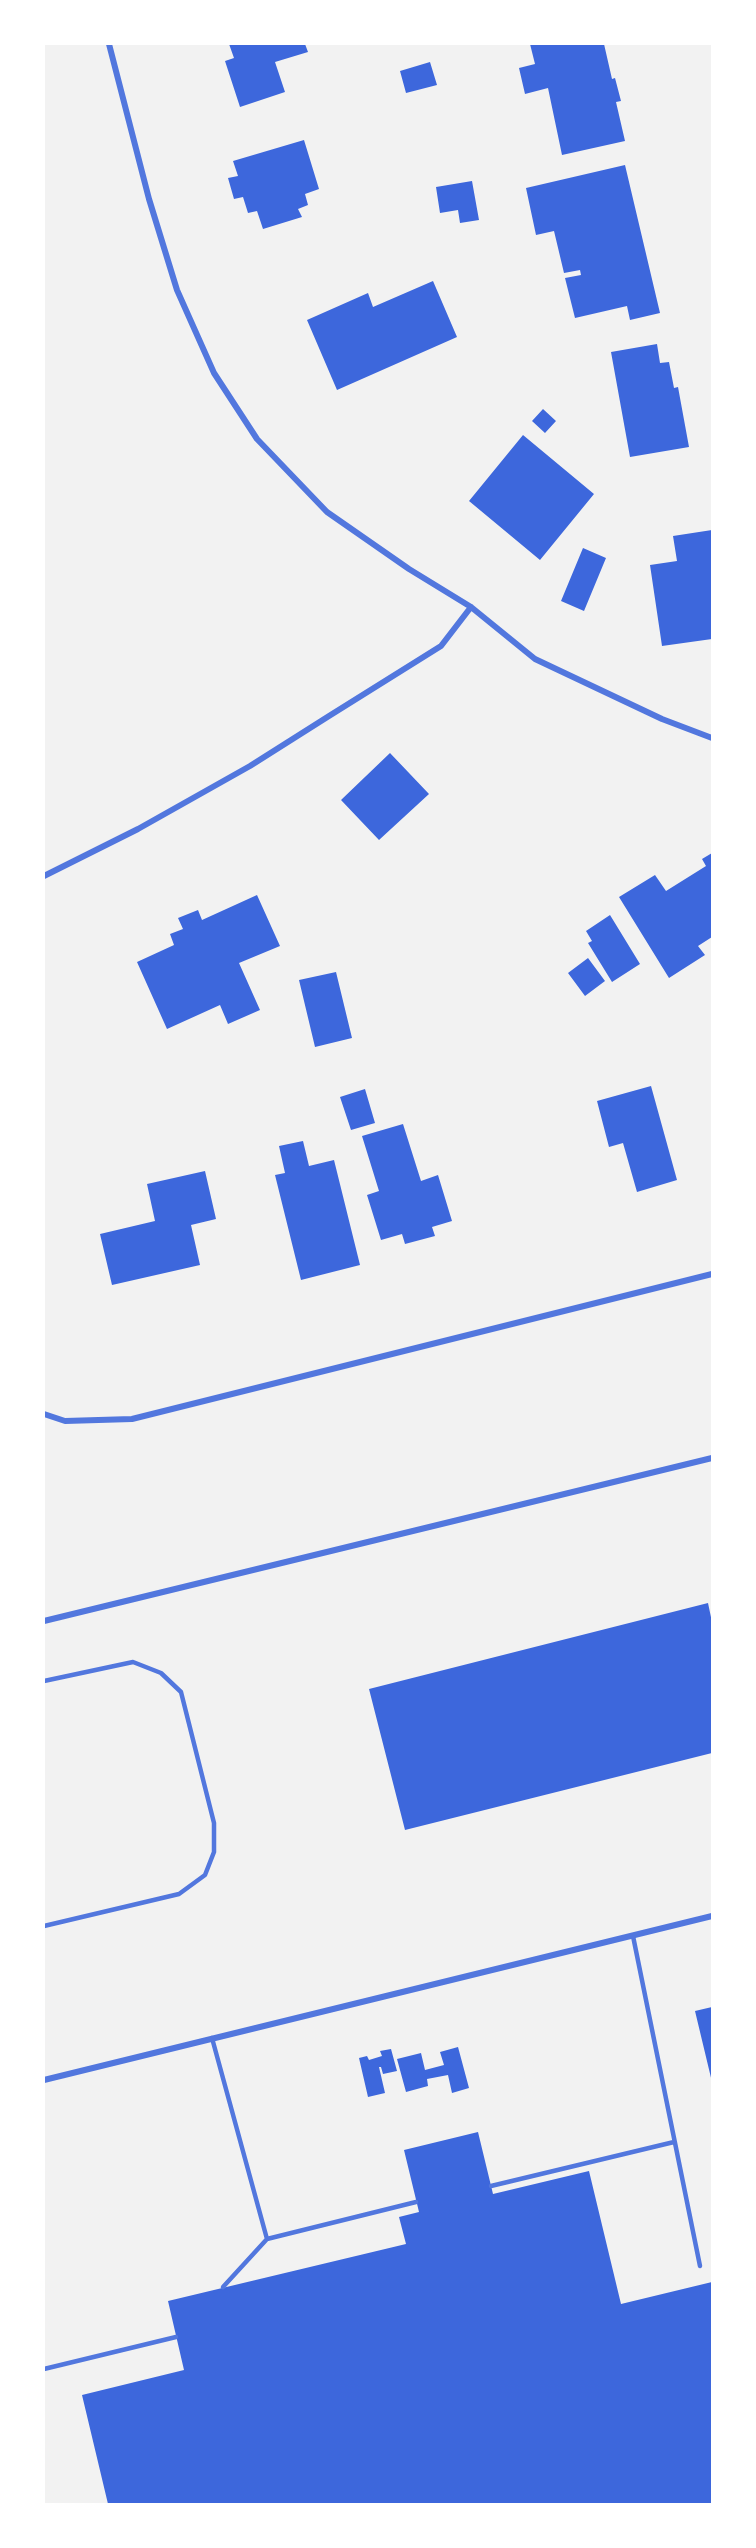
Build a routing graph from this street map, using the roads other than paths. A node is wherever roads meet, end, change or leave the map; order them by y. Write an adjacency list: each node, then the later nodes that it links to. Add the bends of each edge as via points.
1 (109, 44): 2 (street, via 177,290 214,373 257,439 327,512)
2 (471, 607): 3 (street, via 535,659); 4 (street, via 441,646 319,723 138,829)
3 (712, 738)
4 (44, 876)
5 (712, 1274): 6 (street, via 132,1419 65,1421)
6 (44, 1414)
7 (712, 1458): 8 (street)
8 (44, 1622)
9 (44, 1681): 11 (lane, via 133,1662 161,1673 181,1692 214,1823 214,1852 206,1875 179,1894)
10 (712, 1916): 12 (street)
11 (44, 1926)
12 (633, 1936): 13 (street); 15 (lane)
13 (213, 2038): 14 (street); 18 (lane)
14 (44, 2080)
15 (674, 2142): 16 (lane); 19 (lane)
16 (491, 2186)
17 (416, 2202): 18 (lane)
18 (267, 2239): 20 (lane)
19 (700, 2266)
20 (223, 2287)
21 (176, 2337): 22 (lane)
22 (44, 2369)

